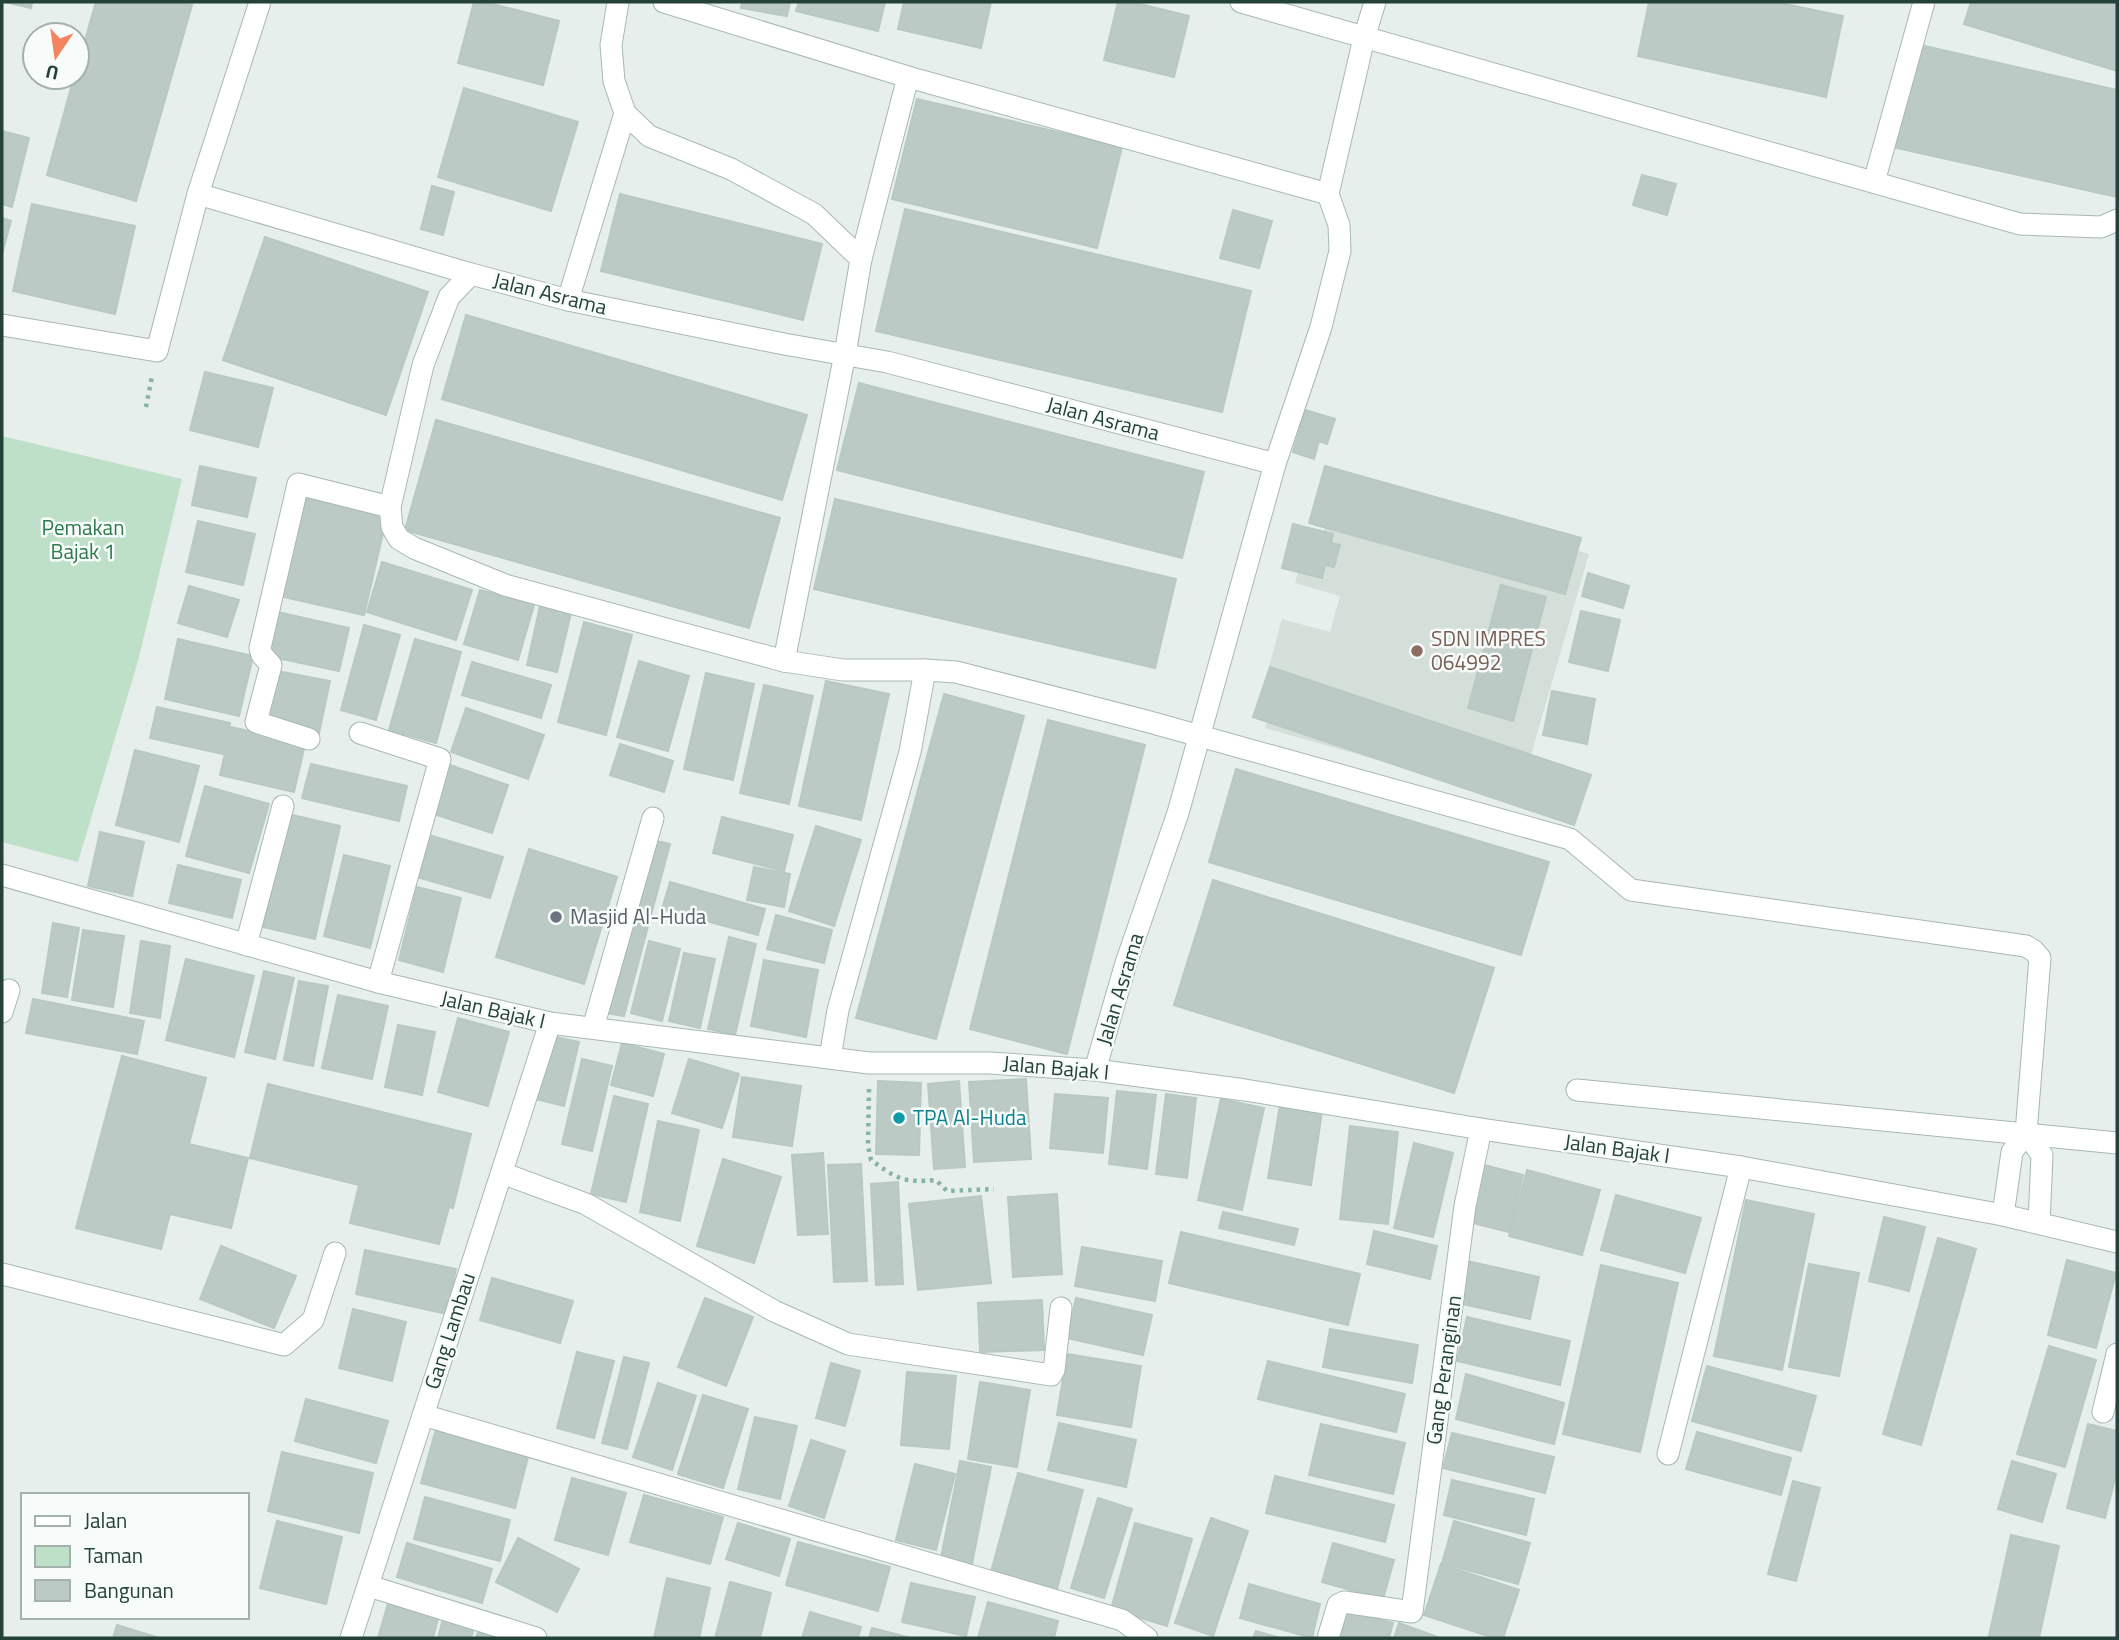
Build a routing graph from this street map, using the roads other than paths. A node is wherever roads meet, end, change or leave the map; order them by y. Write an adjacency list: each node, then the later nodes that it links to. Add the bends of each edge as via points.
1 (260, 2): 11 (street)
2 (618, 2): 9 (street, via 611,45 614,81)
3 (664, 2): 8 (street)
4 (1241, 2): 7 (street)
5 (1375, 2): 7 (street)
6 (1924, 2): 10 (street)
7 (1364, 38): 10 (street); 12 (street)
8 (908, 77): 12 (street); 14 (street)
9 (625, 113): 14 (street, via 649,136 731,169 814,214); 16 (street)
10 (1874, 182): 13 (street, via 2020,224 2101,227)
11 (198, 194): 15 (street); 17 (street, via 157,351)
12 (1328, 194): 19 (street, Jalan Asrama, via 1339,225 1340,251 1321,327)
13 (2117, 219)
14 (861, 259): 18 (street)
15 (471, 274): 16 (street, Jalan Asrama); 20 (street, Jalan Asrama, via 449,297 422,365)
16 (568, 300): 18 (street, Jalan Asrama)
17 (2, 325)
18 (845, 354): 19 (street, Jalan Asrama); 21 (street)
19 (1275, 464): 24 (street, Jalan Asrama)
20 (390, 507): 21 (street, via 392,527 399,538 505,585); 25 (street, via 298,484 260,648 271,665 256,722)
21 (784, 661): 22 (street, via 843,670)
22 (925, 670): 24 (street, via 956,672); 35 (street, via 910,752 838,1010)
23 (360, 733): 30 (street, via 440,759)
24 (1199, 736): 36 (street, Jalan Asrama); 39 (street, via 1570,839 1631,890 2026,946 2040,958)
25 (309, 739)
26 (283, 806): 29 (street)
27 (653, 818): 34 (street)
28 (2, 875): 29 (street, Jalan Bajak I)
29 (246, 945): 30 (street, Jalan Bajak I)
30 (378, 982): 33 (street, Jalan Bajak I)
31 (9, 990): 32 (street)
32 (2, 1012)
33 (550, 1023): 34 (street, Jalan Bajak I); 42 (street, Gang Lambau)
34 (593, 1028): 35 (street, Jalan Bajak I)
35 (830, 1058): 36 (street, Jalan Bajak I)
36 (1095, 1070): 38 (street, Jalan Bajak I)
37 (1577, 1090): 39 (street)
38 (1481, 1129): 41 (street, Jalan Bajak I); 57 (street, Gang Peranginan, via 1465,1206 1412,1612 1344,1602 1338,1605)
39 (2026, 1133): 40 (street); 43 (street, via 2012,1152); 44 (street, via 2042,1155)
40 (2117, 1143)
41 (1741, 1167): 43 (street, Jalan Bajak I); 52 (street)
42 (502, 1173): 48 (street, via 586,1204 774,1311 848,1344 1051,1375); 51 (street, Gang Lambau)
43 (2003, 1215): 44 (street, Jalan Bajak I)
44 (2039, 1223): 45 (street, Jalan Bajak I)
45 (2117, 1242)
46 (335, 1253): 47 (street, via 313,1320 284,1345)
47 (2, 1274)
48 (1061, 1308)
49 (2117, 1354): 50 (street)
50 (2104, 1412)
51 (423, 1415): 53 (street, Gang Lambau); 56 (street, via 1122,1620)
52 (1668, 1454)
53 (369, 1586): 54 (street, Gang Lambau); 55 (street)
54 (351, 1638)
55 (536, 1638)
56 (1147, 1638)
57 (1328, 1638)

